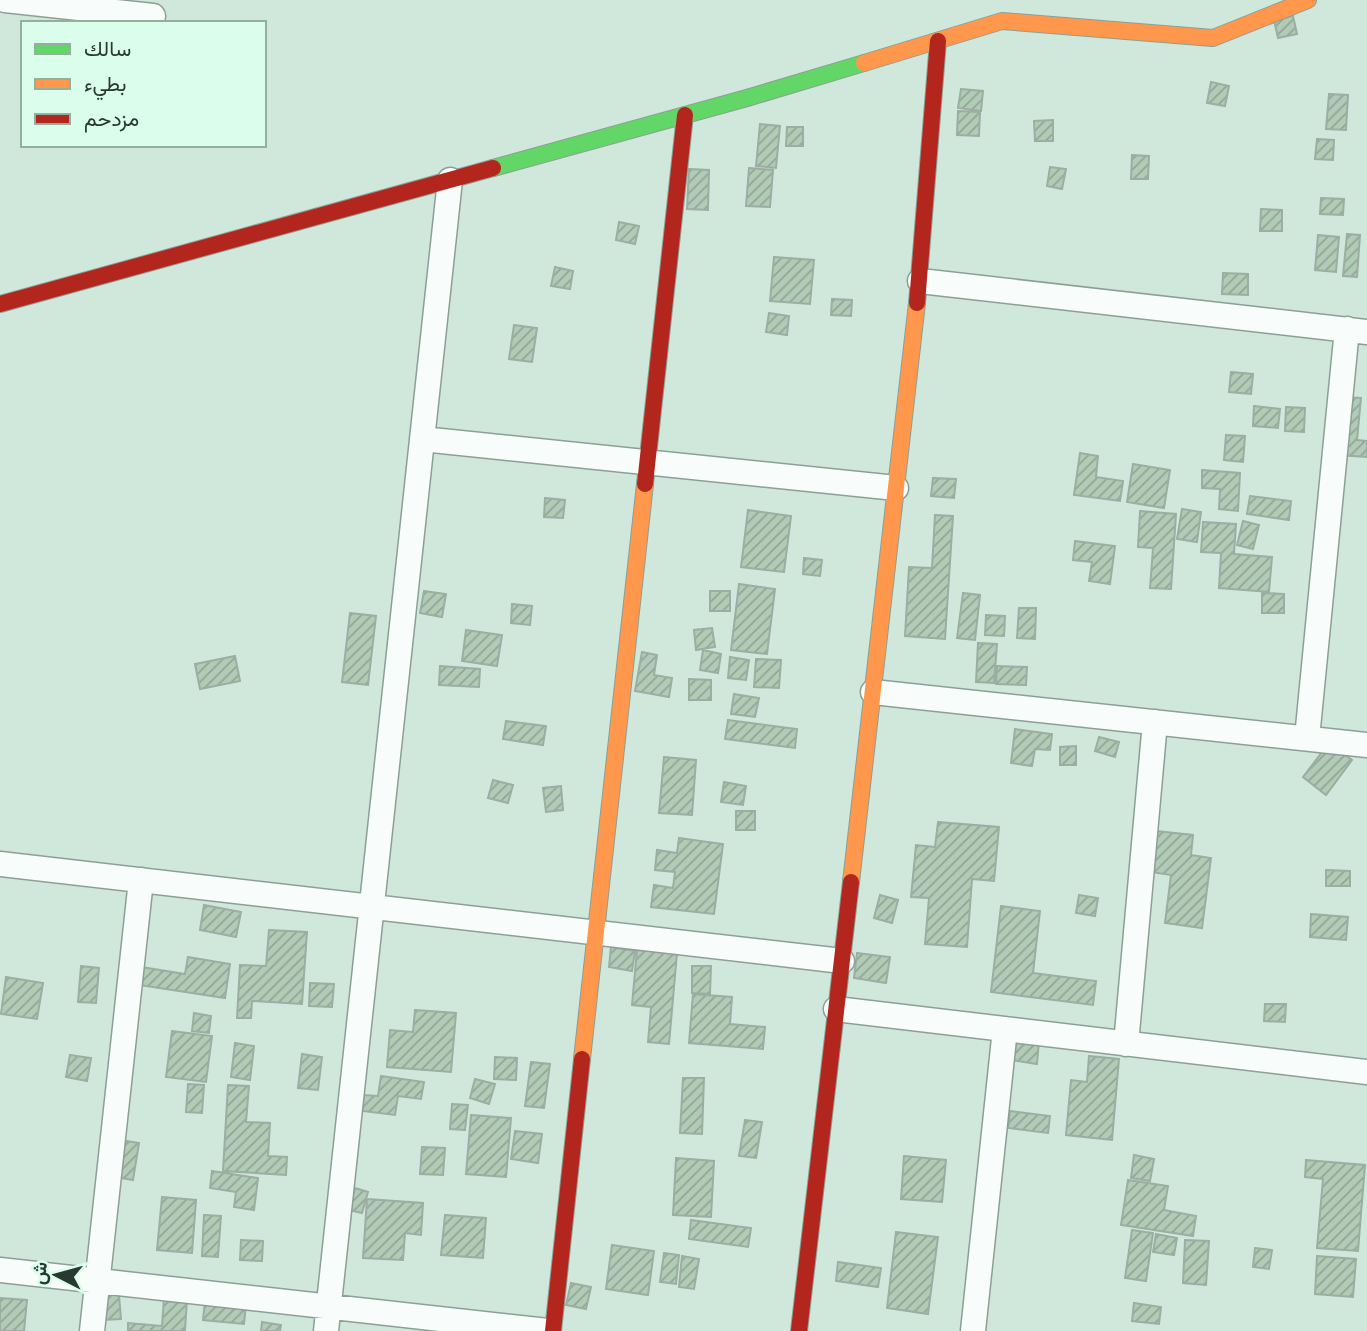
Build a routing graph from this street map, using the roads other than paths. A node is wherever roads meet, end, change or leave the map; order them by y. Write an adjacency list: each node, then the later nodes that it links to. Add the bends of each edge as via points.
1 (5, 0): 3 (street)
2 (1308, 0): 5 (street, via 1213,38 1002,21)
3 (124, 6): 4 (street)
4 (153, 16)
5 (938, 41): 6 (street); 8 (street)
6 (685, 115): 7 (street); 12 (street)
7 (450, 180): 9 (street); 11 (street)
8 (920, 281): 10 (street); 13 (street)
9 (0, 304)
10 (1357, 330): 16 (street)
11 (422, 439): 12 (street); 20 (street)
12 (648, 462): 13 (street); 21 (street)
13 (896, 488): 14 (street)
14 (873, 692): 15 (street); 22 (street)
15 (1155, 722): 16 (street); 25 (street)
16 (1307, 738): 17 (street)
17 (1367, 745)
18 (0, 863): 19 (street)
19 (141, 880): 20 (street); 28 (street)
20 (372, 907): 21 (street); 29 (street)
21 (597, 933): 22 (street); 31 (street)
22 (842, 961): 23 (street)
23 (836, 1009): 24 (street); 32 (street)
24 (1005, 1029): 25 (street); 33 (street)
25 (1126, 1044): 26 (street)
26 (1367, 1072)
27 (0, 1270): 28 (street)
28 (98, 1281): 29 (street); 30 (street)
29 (327, 1319): 31 (street)
30 (92, 1331)
31 (551, 1331)
32 (799, 1331)
33 (974, 1331)

